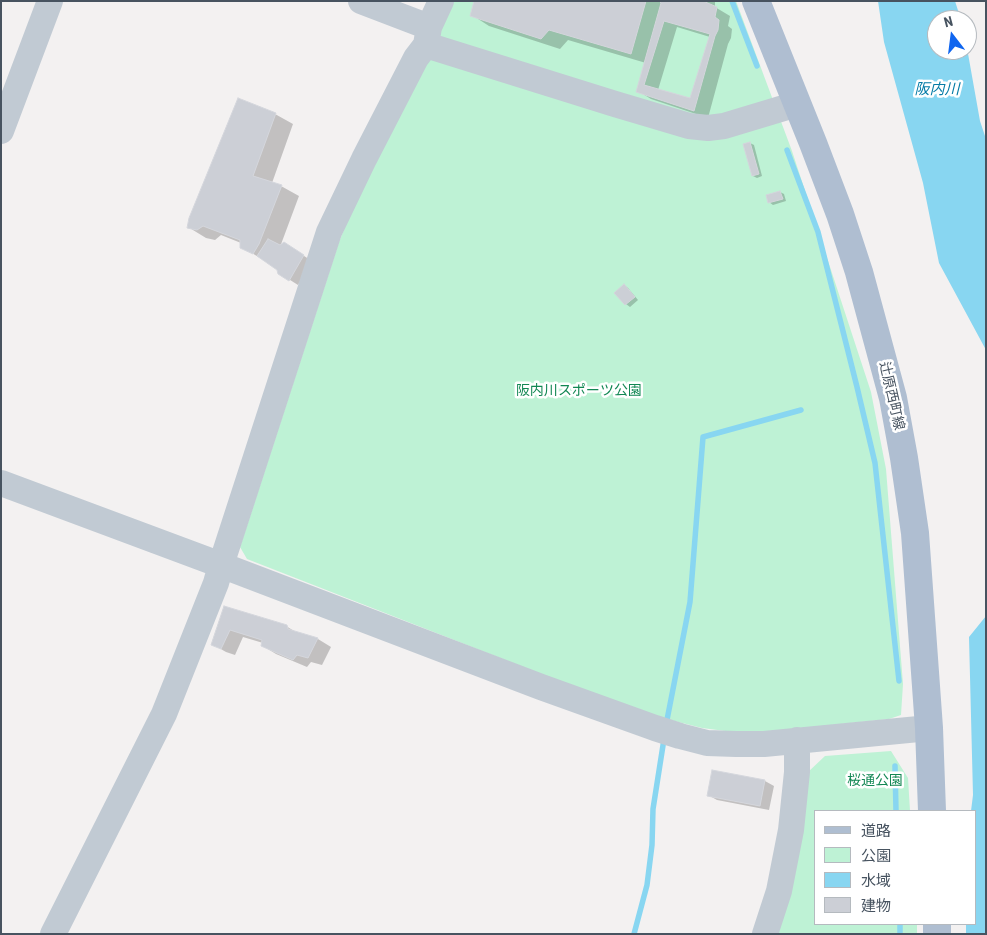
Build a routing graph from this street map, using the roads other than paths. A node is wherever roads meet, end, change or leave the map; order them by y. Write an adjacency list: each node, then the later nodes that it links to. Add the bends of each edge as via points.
1 (50, 1): 7 (street)
2 (361, 1): 5 (street)
3 (441, 1): 5 (street)
4 (756, 1): 6 (main road, 辻原西町線)
5 (427, 36): 6 (street, via 615,104 689,126 724,126); 9 (street, via 329,232)
6 (797, 104): 10 (main road, 辻原西町線, via 860,272 892,398 915,533)
7 (1, 131)
8 (1, 483): 9 (street)
9 (221, 565): 11 (street, via 663,731 707,742 736,744); 13 (street, via 164,714)
10 (929, 728): 11 (street); 12 (main road, 辻原西町線)
11 (797, 740): 14 (street, via 798,772 791,830)
12 (932, 810)
13 (52, 934)
14 (765, 934)

